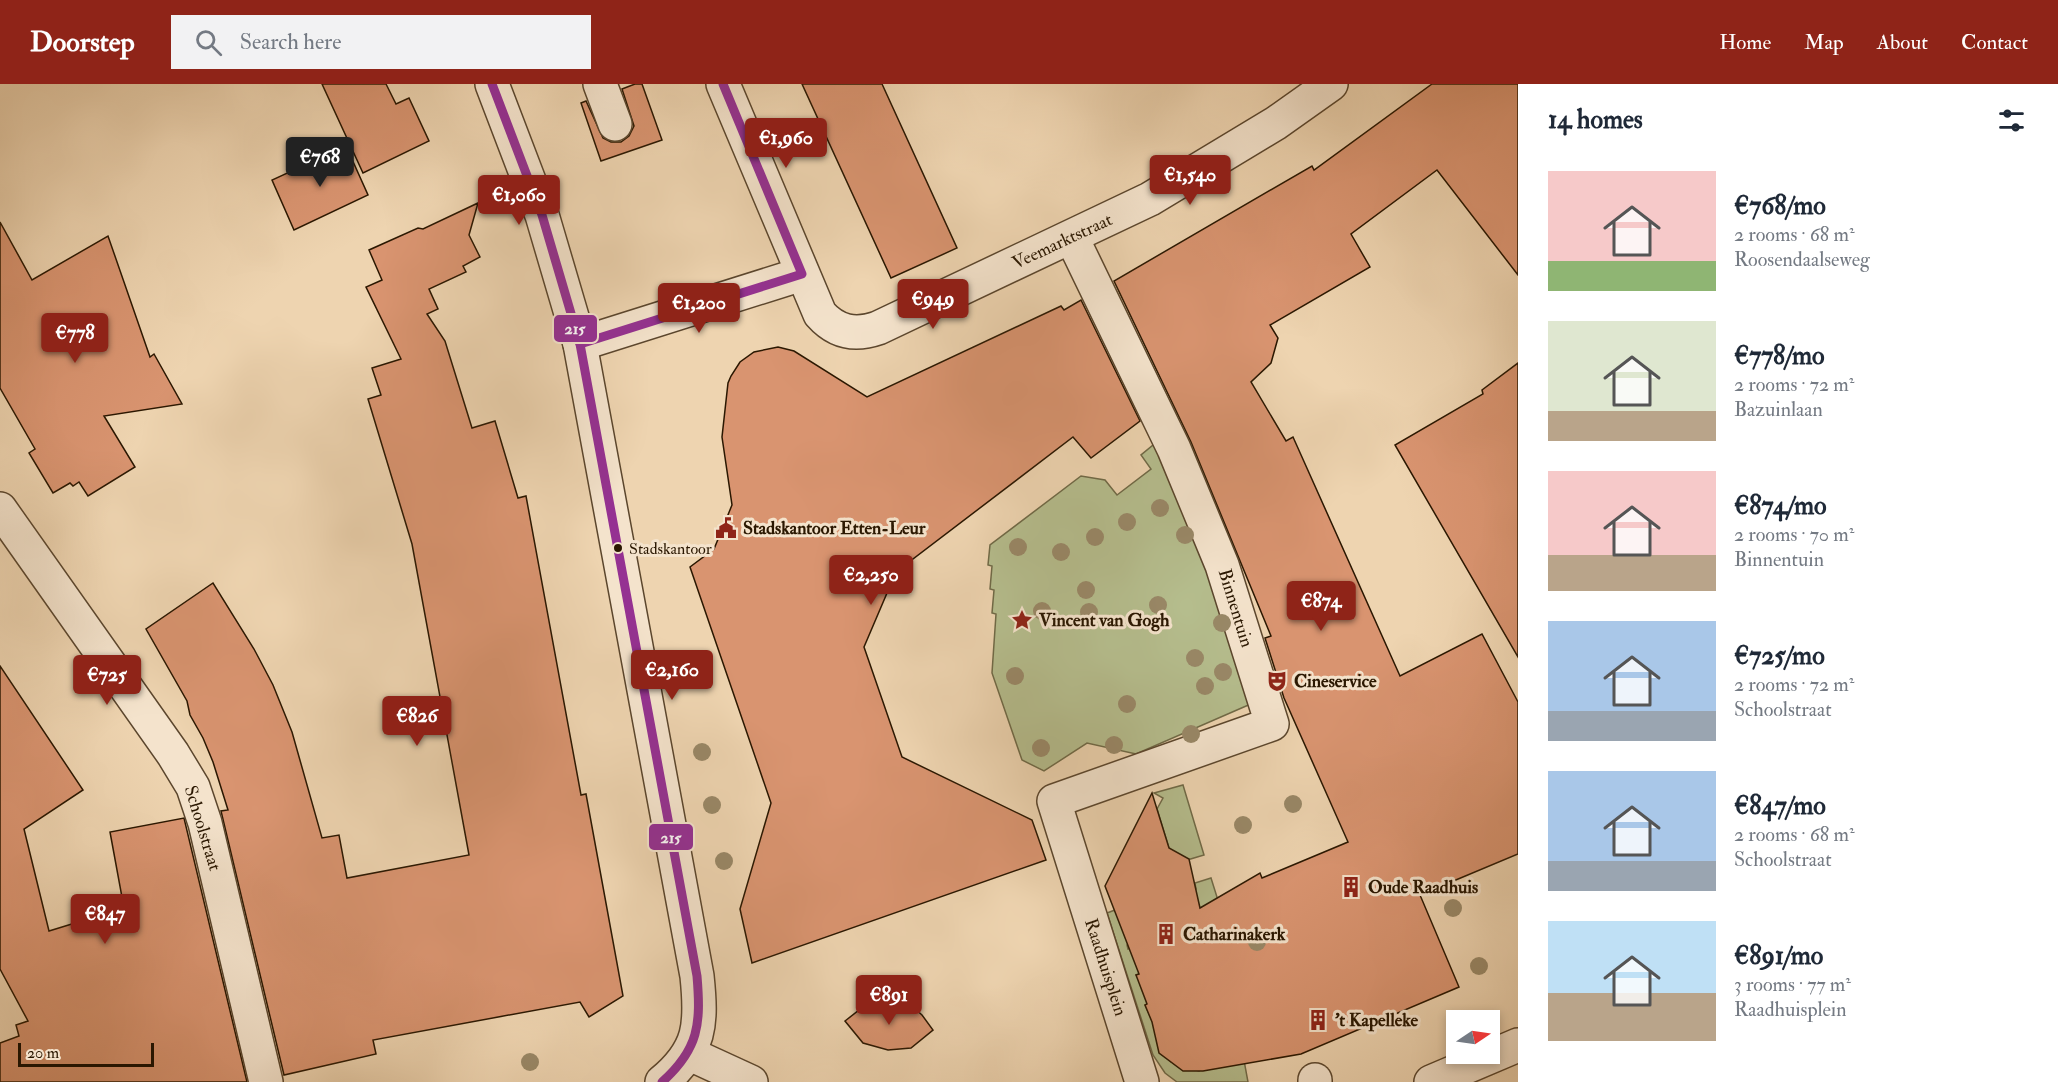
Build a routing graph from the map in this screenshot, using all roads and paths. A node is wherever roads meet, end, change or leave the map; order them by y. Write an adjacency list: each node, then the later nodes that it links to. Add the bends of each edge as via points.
1 (492, 84): 8 (street, via 542,215)
2 (600, 84): 5 (street)
3 (723, 84): 7 (street)
4 (1331, 84): 6 (street, Veemarktstraat, via 1208,166)
5 (615, 124)
6 (1072, 238): 7 (street, Veemarktstraat, via 878,328 860,332 833,327 820,314); 10 (street, Binnentuin, via 1174,449 1222,565 1272,724 1053,801)
7 (802, 274): 8 (street)
8 (580, 344): 12 (street, via 697,976 699,1017)
9 (2, 517): 13 (street, Schoolstraat, via 193,787 205,823)
10 (1069, 852): 16 (street, Raadhuisplein)
11 (1518, 1044): 17 (street)
12 (690, 1054): 14 (street); 15 (street)
13 (266, 1082)
14 (662, 1082)
15 (751, 1082)
16 (1142, 1082)
17 (1431, 1082)

